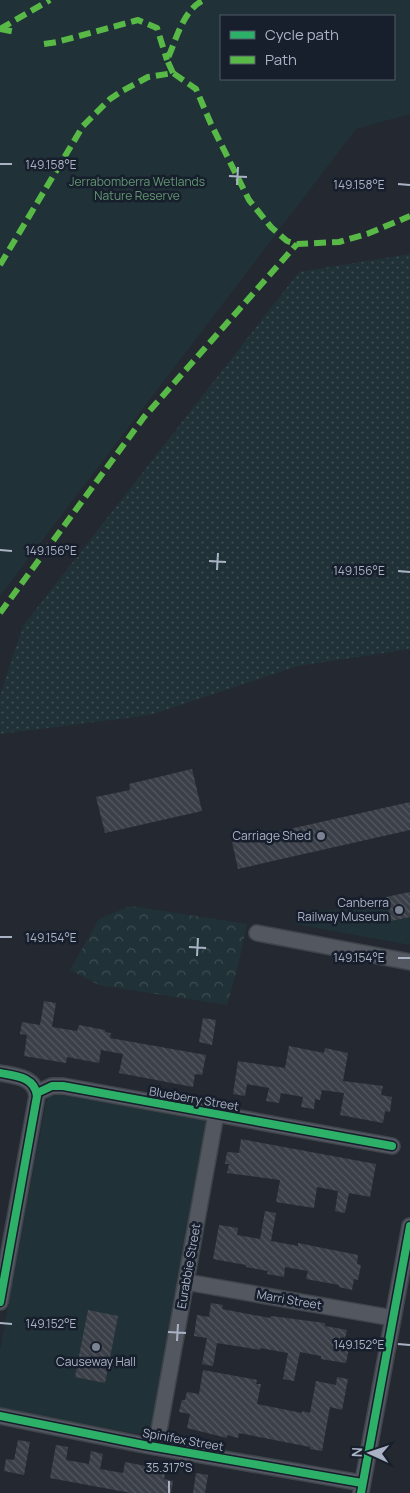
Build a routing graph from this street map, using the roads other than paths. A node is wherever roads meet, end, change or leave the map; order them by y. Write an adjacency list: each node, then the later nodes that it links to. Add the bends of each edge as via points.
1 (257, 933): 2 (street)
2 (410, 962)
3 (0, 1073): 4 (street, via 28,1080)
4 (37, 1093): 5 (street, Blueberry Street, via 60,1086); 9 (street)
5 (216, 1114): 6 (street, Blueberry Street); 8 (street, Eurabbie Street)
6 (392, 1146)
7 (410, 1226): 10 (street)
8 (186, 1282): 10 (street, Marri Street); 12 (street, Eurabbie Street)
9 (0, 1302)
10 (393, 1318): 13 (street)
11 (0, 1416): 12 (street, Spinifex Street)
12 (156, 1447): 13 (street, Spinifex Street)
13 (362, 1488)

